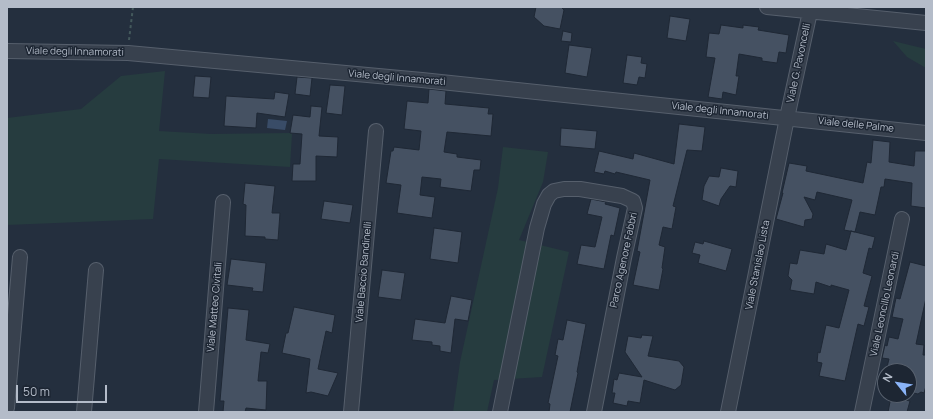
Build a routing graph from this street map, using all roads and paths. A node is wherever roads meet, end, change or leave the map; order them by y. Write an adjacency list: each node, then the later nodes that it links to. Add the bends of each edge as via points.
1 (133, 7): 6 (path)
2 (767, 7): 3 (street)
3 (810, 9): 4 (street); 7 (street, Viale G. Pavoncelli)
4 (926, 23)
5 (7, 51): 6 (street, Viale degli Innamorati)
6 (128, 53): 7 (street, Viale degli Innamorati)
7 (787, 118): 9 (street, Viale delle Palme); 20 (street, Viale Stanislao Lista)
8 (376, 131): 17 (street, Viale Baccio Bandinelli)
9 (926, 132)
10 (223, 202): 16 (street, Viale Matteo Civitali)
11 (902, 219): 21 (street, Viale Leoncillo Leonardi)
12 (20, 257): 14 (street)
13 (96, 270): 15 (street)
14 (7, 408)
15 (84, 412)
16 (206, 412)
17 (351, 412)
18 (500, 412): 19 (street, Parco Agenore Fabbri, via 537,228 549,195 564,189 622,196 633,201 635,208)
19 (594, 412)
20 (728, 412)
21 (862, 412)

